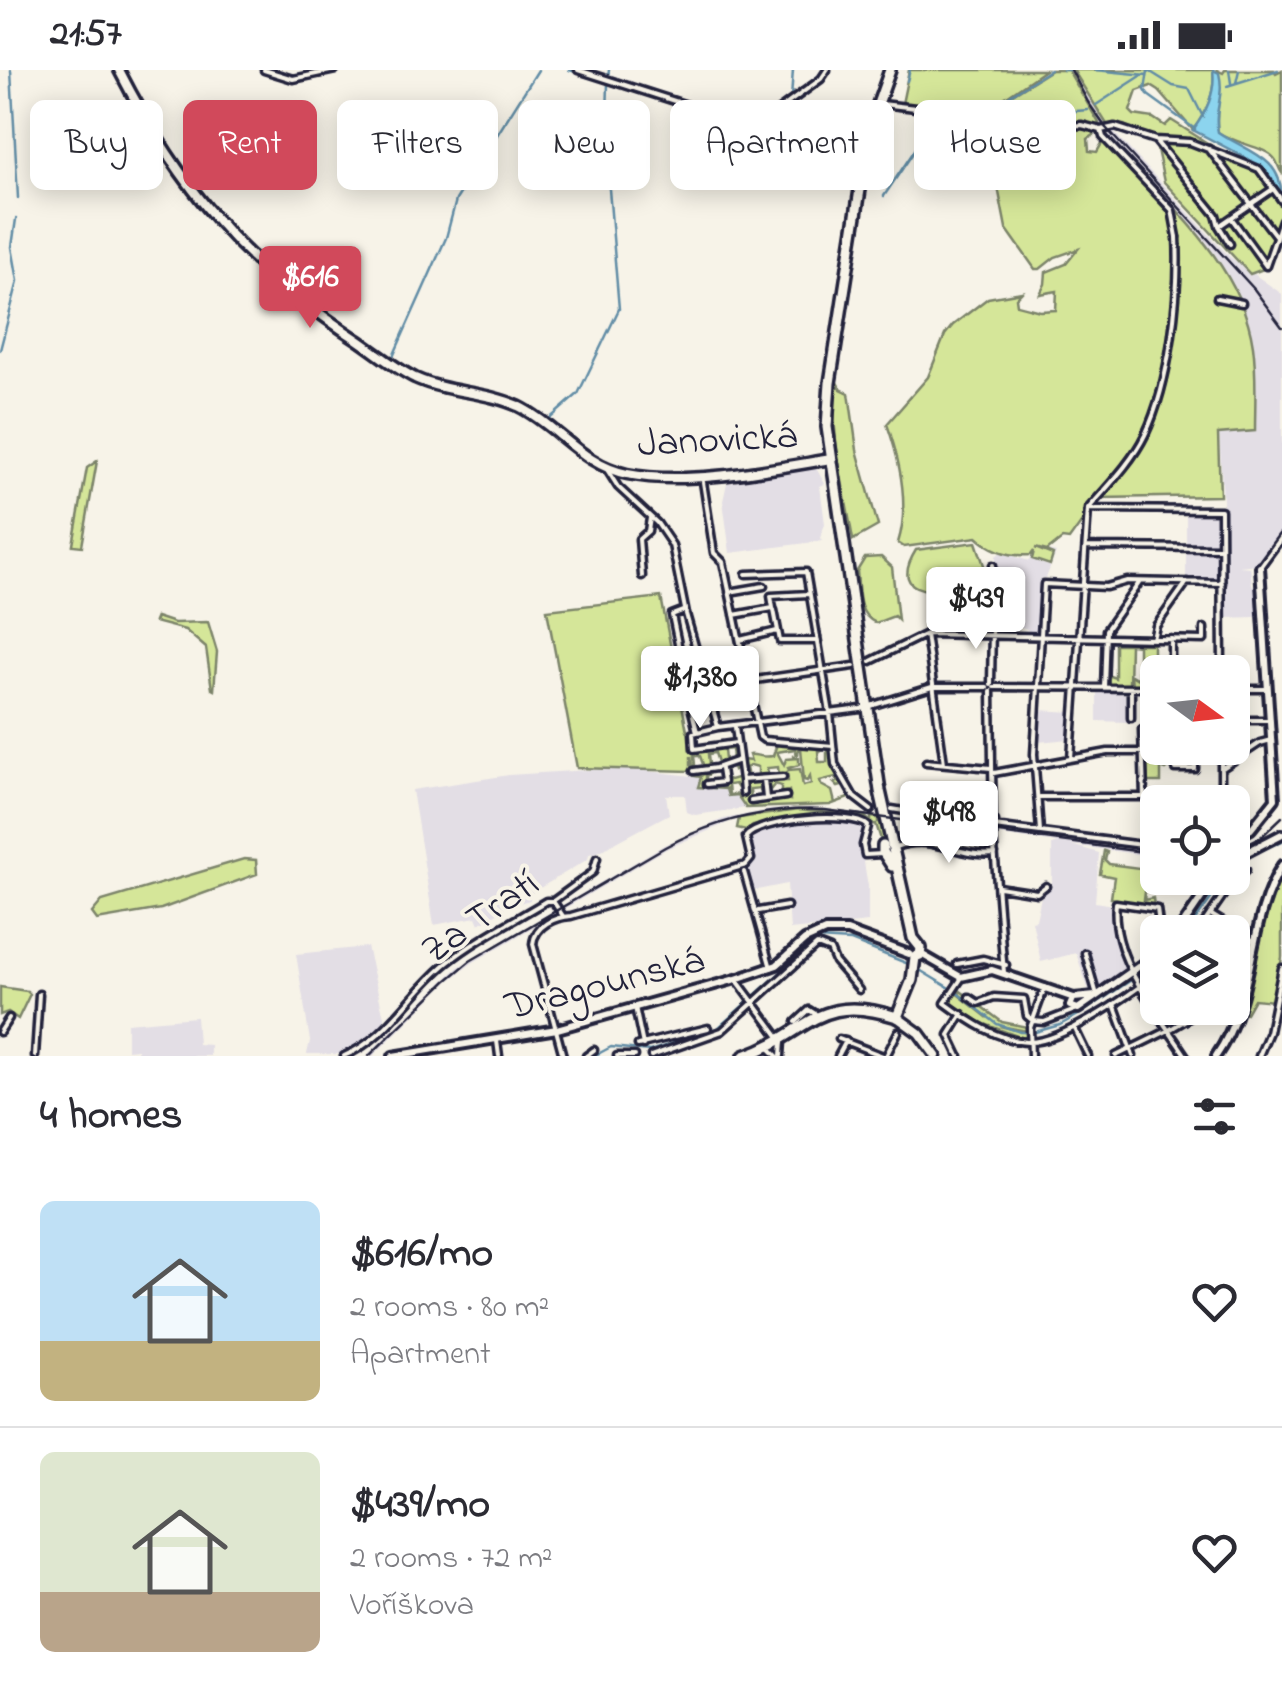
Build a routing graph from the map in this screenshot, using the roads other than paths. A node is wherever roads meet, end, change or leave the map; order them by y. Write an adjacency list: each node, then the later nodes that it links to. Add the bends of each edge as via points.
1 (119, 70): 24 (main road, Janovická, via 171,163 285,289 411,376 518,406)
2 (264, 70): 3 (street, via 294,79)
3 (335, 70)
4 (578, 70): 5 (street, via 688,105 738,137)
5 (827, 70)
6 (886, 72): 7 (main road)
7 (879, 100)
8 (894, 107): 9 (street, via 941,110 998,131 1082,125)
9 (1102, 130): 10 (street, via 1127,129); 28 (street, via 1172,210 1178,282 1163,387 1138,447)
10 (1155, 140): 11 (street); 18 (street)
11 (1210, 149): 12 (street, via 1259,169); 15 (street)
12 (1274, 189): 14 (street); 15 (street)
13 (860, 190): 23 (main road, via 830,383)
14 (1282, 202)
15 (1252, 204): 16 (street); 19 (street)
16 (1232, 219): 18 (street); 19 (street, via 1266,266)
17 (1282, 220): 19 (street)
18 (1219, 226): 20 (street)
19 (1275, 235)
20 (1230, 244)
21 (1216, 298): 22 (street)
22 (1242, 303)
23 (831, 459): 25 (main road, Janovická, via 714,475); 75 (main road)
24 (606, 468): 25 (main road, Janovická); 27 (street)
25 (629, 474): 27 (street)
26 (703, 482): 42 (street, via 714,552)
27 (616, 485): 29 (street)
28 (1088, 509): 31 (street); 32 (street, via 1220,510)
29 (650, 518): 36 (street, via 638,539); 45 (street, via 672,545)
30 (1282, 537): 34 (street)
31 (1086, 546): 32 (street); 40 (street)
32 (1221, 548): 39 (street)
33 (993, 565): 50 (street)
34 (1260, 568): 72 (street)
35 (746, 574): 43 (street, via 806,572)
36 (642, 576)
37 (1140, 581): 38 (street); 40 (street); 53 (street)
38 (1188, 582): 39 (street); 54 (street)
39 (1222, 583): 59 (street)
40 (1083, 585): 51 (street, via 1044,584); 52 (street)
41 (764, 586): 42 (street)
42 (729, 592): 46 (street)
43 (810, 594): 44 (street, via 770,597); 56 (street)
44 (773, 608): 46 (street); 48 (street)
45 (685, 610): 73 (street); 74 (street, via 672,615)
46 (734, 616): 55 (street)
47 (1204, 628): 57 (street, via 1204,640)
48 (777, 631): 55 (street); 56 (street, via 781,642)
49 (926, 634): 50 (street); 60 (street); 64 (street)
50 (990, 635): 51 (street); 65 (street)
51 (1041, 638): 52 (street); 66 (street)
52 (1080, 638): 53 (street); 67 (street)
53 (1104, 639): 54 (street); 68 (street)
54 (1152, 639): 57 (street)
55 (740, 640): 63 (street)
56 (818, 640): 62 (street)
57 (1171, 640): 58 (street)
58 (1171, 655)
59 (1222, 655)
60 (871, 662)
61 (854, 666): 62 (street)
62 (822, 671): 63 (street); 76 (street)
63 (748, 682): 80 (street)
64 (932, 687): 65 (street); 75 (street); 92 (street)
65 (991, 687): 66 (street); 99 (street)
66 (1038, 688): 67 (street); 93 (street)
67 (1076, 688): 68 (street); 89 (street)
68 (1104, 688): 69 (street)
69 (1131, 688): 70 (street); 77 (street)
70 (1140, 688)
71 (1250, 689): 72 (street)
72 (1267, 689): 79 (street)
73 (708, 699): 74 (street); 82 (street)
74 (690, 702): 83 (street)
75 (866, 708): 76 (street); 117 (main road)
76 (830, 713): 80 (street); 86 (street)
77 (1131, 718)
78 (1250, 720): 79 (street)
79 (1270, 720): 84 (street)
80 (756, 724): 81 (street); 86 (street, via 762,739)
81 (735, 726): 82 (street); 85 (street)
82 (718, 727): 83 (street)
83 (696, 732): 85 (street, via 696,750)
84 (1271, 740): 97 (street); 113 (street, via 1274,801)
85 (737, 743): 90 (street)
86 (833, 746): 111 (street, via 837,770)
87 (1195, 748): 87 (street, via 1195,769 1176,769 1175,765)
88 (1140, 752): 89 (street)
89 (1072, 758): 93 (street)
90 (739, 760): 96 (street); 102 (street)
91 (926, 762): 92 (street)
92 (944, 763): 99 (street)
93 (1034, 764): 99 (street); 107 (street)
94 (1143, 765): 107 (street, via 1145,796)
95 (1221, 765): 97 (street)
96 (720, 767): 98 (street); 103 (street, via 723,782)
97 (1221, 769): 104 (street)
98 (694, 771)
99 (994, 771): 112 (street)
100 (783, 777): 101 (street)
101 (764, 779): 102 (street); 108 (street)
102 (742, 780): 105 (street)
103 (706, 784)
104 (1221, 785)
105 (743, 793)
106 (786, 796): 108 (street)
107 (1040, 797): 114 (street)
108 (766, 798): 109 (street)
109 (751, 800)
110 (892, 809): 112 (street)
111 (871, 810)
112 (995, 823): 114 (street); 119 (street)
113 (1250, 830)
114 (1040, 832): 116 (street)
115 (1282, 834): 118 (street)
116 (1140, 845)
117 (886, 850): 119 (street, via 931,841 972,856); 122 (street, via 864,856 866,823 830,817 752,830); 134 (main road)
118 (1250, 851)
119 (995, 854): 124 (street)
120 (597, 858): 126 (street, Za Tratí, via 590,874)
121 (1282, 865): 132 (street)
122 (745, 869): 128 (street); 131 (street)
123 (1046, 886): 124 (street, via 1038,893)
124 (998, 887): 140 (street)
125 (1224, 895): 129 (street)
126 (553, 901): 131 (street); 180 (street, Za Tratí, via 450,961)
127 (788, 906): 128 (street)
128 (756, 912): 137 (street)
129 (1210, 914): 132 (street)
130 (1158, 915): 141 (street, via 1157,909 1116,903)
131 (563, 916): 166 (street, via 543,925 533,944)
132 (1255, 942): 136 (street)
133 (1086, 953): 148 (street)
134 (914, 955): 137 (street, via 832,929 814,934); 142 (street); 157 (main road)
135 (957, 964): 140 (street, via 983,959)
136 (1250, 967)
137 (771, 968): 143 (street, Dragounská)
138 (1140, 968): 141 (street)
139 (1282, 968): 151 (street)
140 (1005, 969): 142 (street); 145 (street)
141 (1133, 974): 144 (street); 148 (street)
142 (962, 977): 155 (street, via 945,1003)
143 (736, 979): 150 (street); 154 (street, Dragounská)
144 (1140, 984): 153 (street)
145 (1045, 988): 152 (street); 159 (street)
146 (859, 990): 150 (street, via 830,950 817,945)
147 (38, 994): 179 (street)
148 (1096, 995): 152 (street)
149 (969, 997): 159 (street, via 978,1003 994,996 1024,999)
150 (753, 999): 174 (street); 187 (street, via 722,1031)
151 (1279, 1000): 200 (street)
152 (1075, 1003): 159 (street, via 1044,1022)
153 (1114, 1004): 164 (street); 176 (street)
154 (635, 1007): 165 (street, via 640,1045); 166 (street, Dragounská)
155 (962, 1014): 171 (street, via 1000,1035); 193 (street, via 949,1035)
156 (817, 1016): 157 (main road, via 844,1009); 160 (street, via 809,1010); 174 (main road)
157 (896, 1017): 192 (main road)
158 (9, 1018): 168 (street)
159 (1033, 1021): 171 (street)
160 (796, 1022)
161 (1167, 1025): 167 (street)
162 (1178, 1025): 167 (street)
163 (1234, 1025): 199 (street)
164 (1074, 1027): 171 (street); 195 (street)
165 (708, 1028)
166 (557, 1029): 172 (street, Dragounská); 183 (street)
167 (1170, 1030): 176 (street); 198 (street)
168 (0, 1032)
169 (898, 1032): 191 (street)
170 (839, 1038): 173 (street)
171 (1031, 1039): 194 (street)
172 (497, 1040): 178 (street, Dragounská); 182 (street)
173 (846, 1040): 190 (street); 191 (street)
174 (782, 1041): 175 (main road); 189 (street)
175 (765, 1049): 188 (main road); 189 (street)
176 (1131, 1049): 196 (street); 197 (street)
177 (594, 1050): 184 (street)
178 (431, 1052): 181 (street, Dragounská)
179 (35, 1056)
180 (344, 1056)
181 (393, 1056)
182 (499, 1056)
183 (563, 1056)
184 (586, 1056)
185 (618, 1056): 186 (street)
186 (635, 1056)
187 (651, 1056)
188 (744, 1056)
189 (779, 1056)
190 (838, 1056)
191 (884, 1056)
192 (936, 1056)
193 (959, 1056)
194 (1032, 1056)
195 (1088, 1056)
196 (1116, 1056)
197 (1133, 1056)
198 (1186, 1056)
199 (1216, 1056)
200 (1259, 1056)

